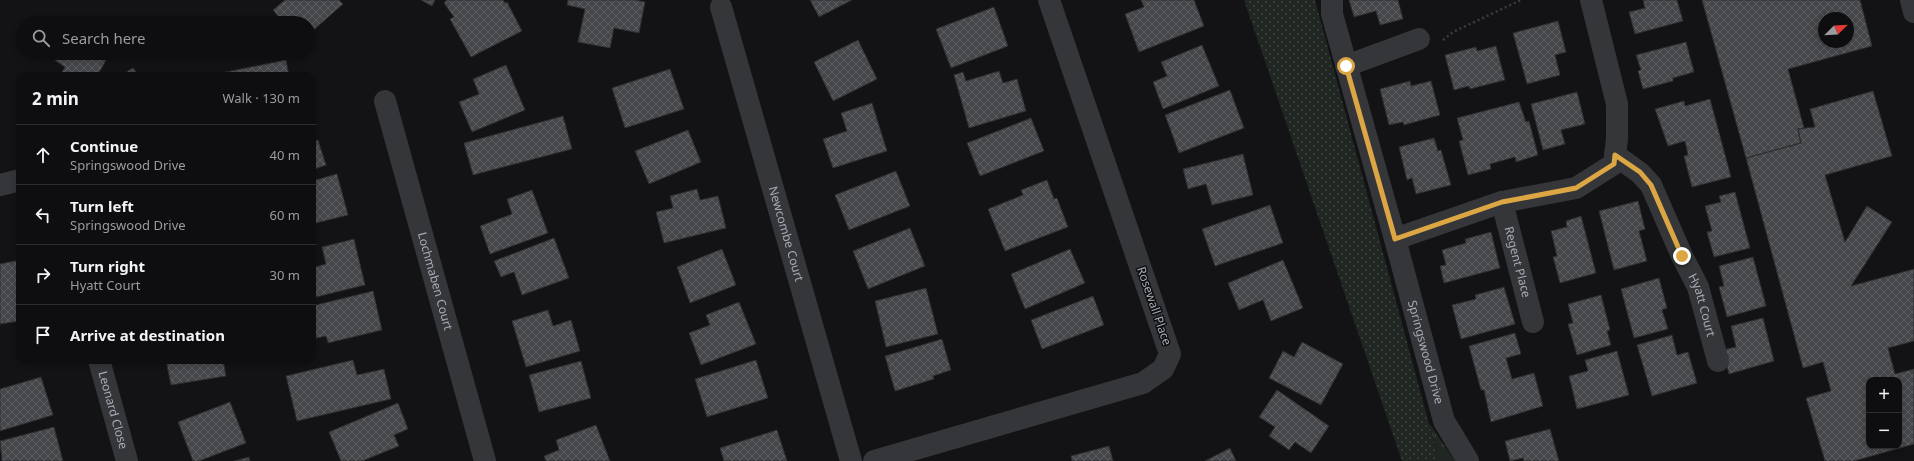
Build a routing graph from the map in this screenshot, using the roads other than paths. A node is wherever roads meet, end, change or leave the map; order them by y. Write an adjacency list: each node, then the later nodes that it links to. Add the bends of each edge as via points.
1 (1049, 0): 21 (street, Rosewall Place, via 1170,354 1163,369 1143,383)
2 (1332, 0): 8 (street, Springswood Drive, via 1332,14)
3 (1591, 0): 10 (street, via 1617,104)
4 (1911, 0): 6 (street)
5 (721, 7): 20 (street, Newcombe Court)
6 (1914, 12)
7 (1428, 42): 8 (street)
8 (1346, 66): 14 (street, Springswood Drive)
9 (384, 101): 19 (street, Lochmaben Court)
10 (1615, 155): 13 (street, via 1614,164 1576,188); 16 (street, Hyatt Court, via 1640,172 1651,185 1698,287)
11 (16, 181): 12 (street)
12 (0, 185)
13 (1502, 202): 14 (street); 15 (street, Regent Place)
14 (1395, 239): 22 (street, Springswood Drive, via 1444,420)
15 (1533, 322)
16 (1718, 361)
17 (100, 364): 18 (street, Leonard Close)
18 (127, 461)
19 (484, 461)
20 (851, 461)
21 (874, 461)
22 (1468, 461)

